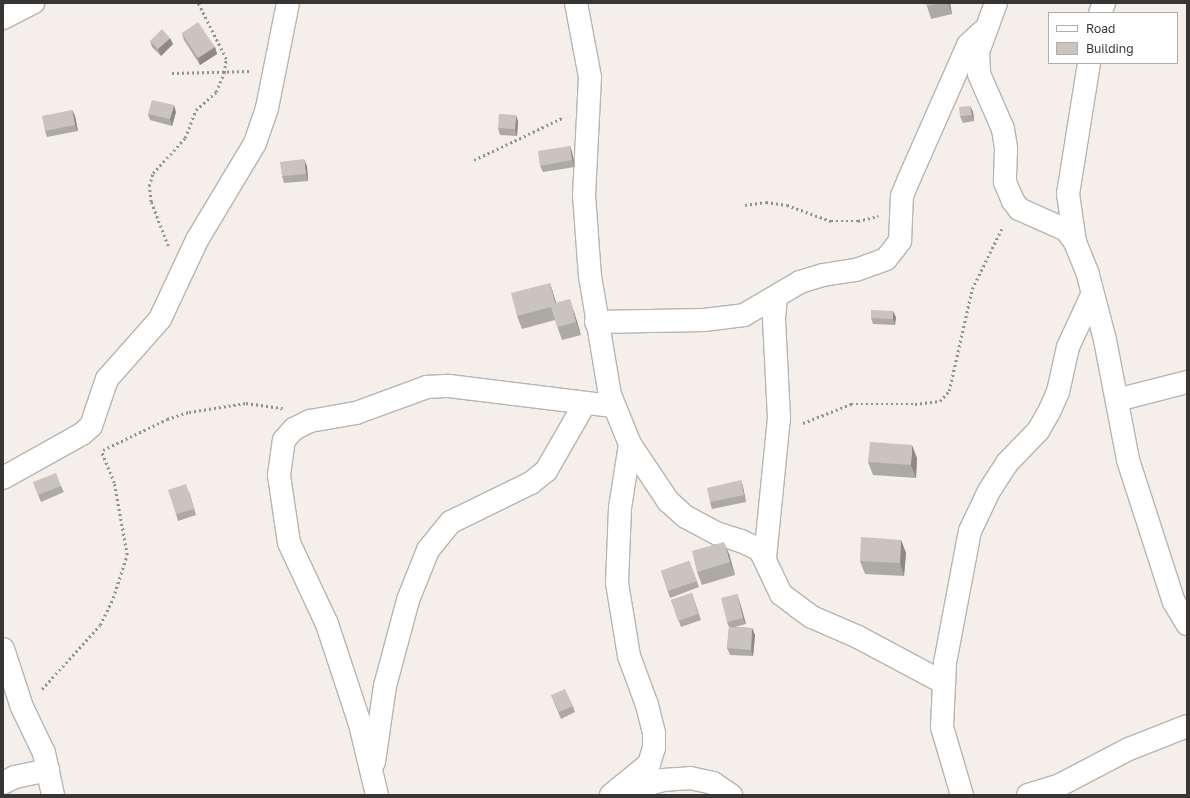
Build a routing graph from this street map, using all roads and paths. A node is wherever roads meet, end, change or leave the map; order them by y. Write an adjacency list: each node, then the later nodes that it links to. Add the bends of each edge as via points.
1 (33, 3): 6 (street)
2 (198, 3): 10 (path, via 223,50 226,59)
3 (288, 3): 17 (street, via 267,108 255,143)
4 (576, 3): 11 (street, via 590,77)
5 (996, 3): 7 (street)
6 (3, 18)
7 (986, 28): 13 (street, via 973,39 966,50); 14 (street, via 978,52 979,74 1003,129 1006,149 1005,182)
8 (1089, 64): 16 (street, via 1068,194)
9 (172, 73): 10 (path)
10 (224, 73): 17 (path, via 216,92 196,110 185,138 153,173 149,186 151,202)
11 (589, 110): 12 (path, via 537,127); 20 (street, via 584,195)
12 (474, 160)
13 (902, 196): 15 (path, via 893,208 858,221 831,221 787,205 766,202); 19 (street, via 900,241 886,259 856,270 810,278)
14 (1012, 201): 16 (street, via 1019,209 1066,230); 26 (path, via 972,289 949,390 940,401 915,404 851,404)
15 (745, 205)
16 (1075, 242): 18 (street)
17 (178, 276): 27 (street, via 160,319 107,379 91,426)
18 (1092, 295): 22 (street, via 1105,340); 34 (street, via 1068,347 1058,392 1049,412 1038,431 1004,469 989,491 970,532 945,664)
19 (776, 297): 20 (street, via 744,315 728,318); 26 (street, via 774,319 779,405)
20 (596, 322): 24 (street)
21 (1187, 382): 22 (street)
22 (1117, 400): 32 (street, via 1128,460 1174,602)
23 (584, 405): 24 (street); 25 (street, via 449,386 427,387 356,413); 37 (street, via 546,471 531,483 451,522 428,550 408,600 385,686)
24 (613, 406): 28 (street)
25 (310, 421): 29 (path, via 286,408 246,403 216,406 167,419); 37 (street, via 294,429 284,440 280,457 279,475 289,544 327,624)
26 (777, 435): 31 (street)
27 (69, 442): 29 (path); 30 (street)
28 (630, 444): 31 (street, via 668,501 686,517 716,533 751,545 760,550); 42 (street, via 620,508 616,582 629,656 647,705 654,733 654,748 649,764)
29 (101, 451): 35 (path, via 114,483 121,516 127,555 122,575 100,625 52,681)
30 (3, 478)
31 (765, 558): 34 (street, via 781,594 812,617 858,637)
32 (1187, 624)
33 (3, 649): 35 (street)
34 (944, 683): 45 (street, via 942,727)
35 (22, 707): 38 (street, via 44,753)
36 (1187, 726): 46 (street, via 1129,749 1060,785)
37 (373, 768): 41 (street)
38 (48, 770): 39 (street, via 15,777); 40 (street)
39 (3, 783)
40 (54, 795)
41 (377, 795)
42 (611, 795)
43 (615, 795): 44 (street, via 663,780 690,778 713,783)
44 (732, 795)
45 (962, 795)
46 (1028, 795)

